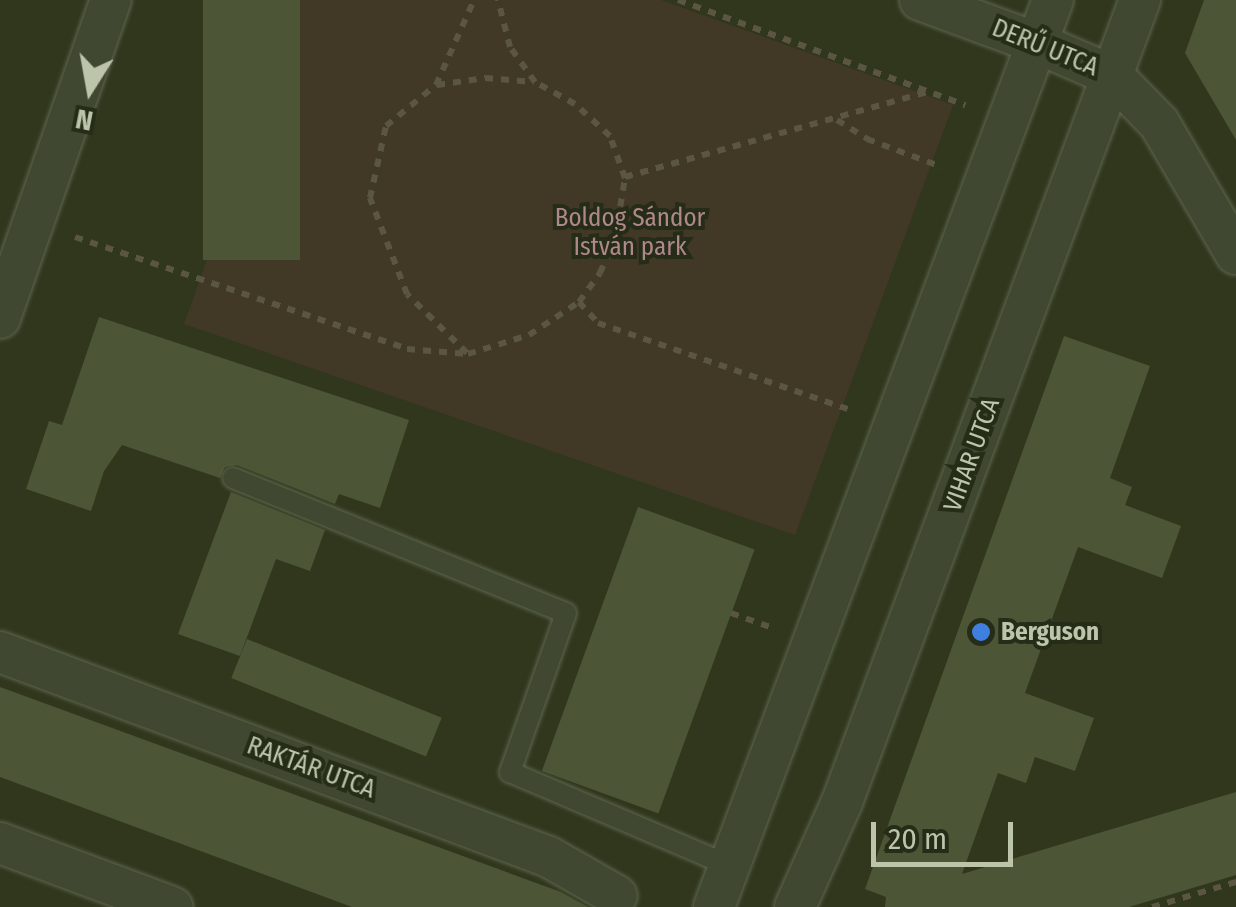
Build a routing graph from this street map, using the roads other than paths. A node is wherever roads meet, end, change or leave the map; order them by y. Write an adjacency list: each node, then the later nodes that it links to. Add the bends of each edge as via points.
1 (111, 0): 8 (street)
2 (920, 0): 5 (street, DERŰ UTCA)
3 (1053, 0): 5 (street)
4 (1140, 0): 6 (street, VIHAR UTCA)
5 (1037, 42): 6 (street, DERŰ UTCA); 12 (street)
6 (1113, 76): 7 (street, via 1160,123); 16 (street, VIHAR UTCA, via 842,802)
7 (1236, 254)
8 (0, 318)
9 (234, 478): 12 (lane, via 566,612 510,772)
10 (0, 652): 13 (street, RAKTÁR UTCA, via 549,857)
11 (0, 843): 14 (street)
12 (730, 866): 15 (street)
13 (617, 896)
14 (172, 907)
15 (714, 907)
16 (796, 907)

